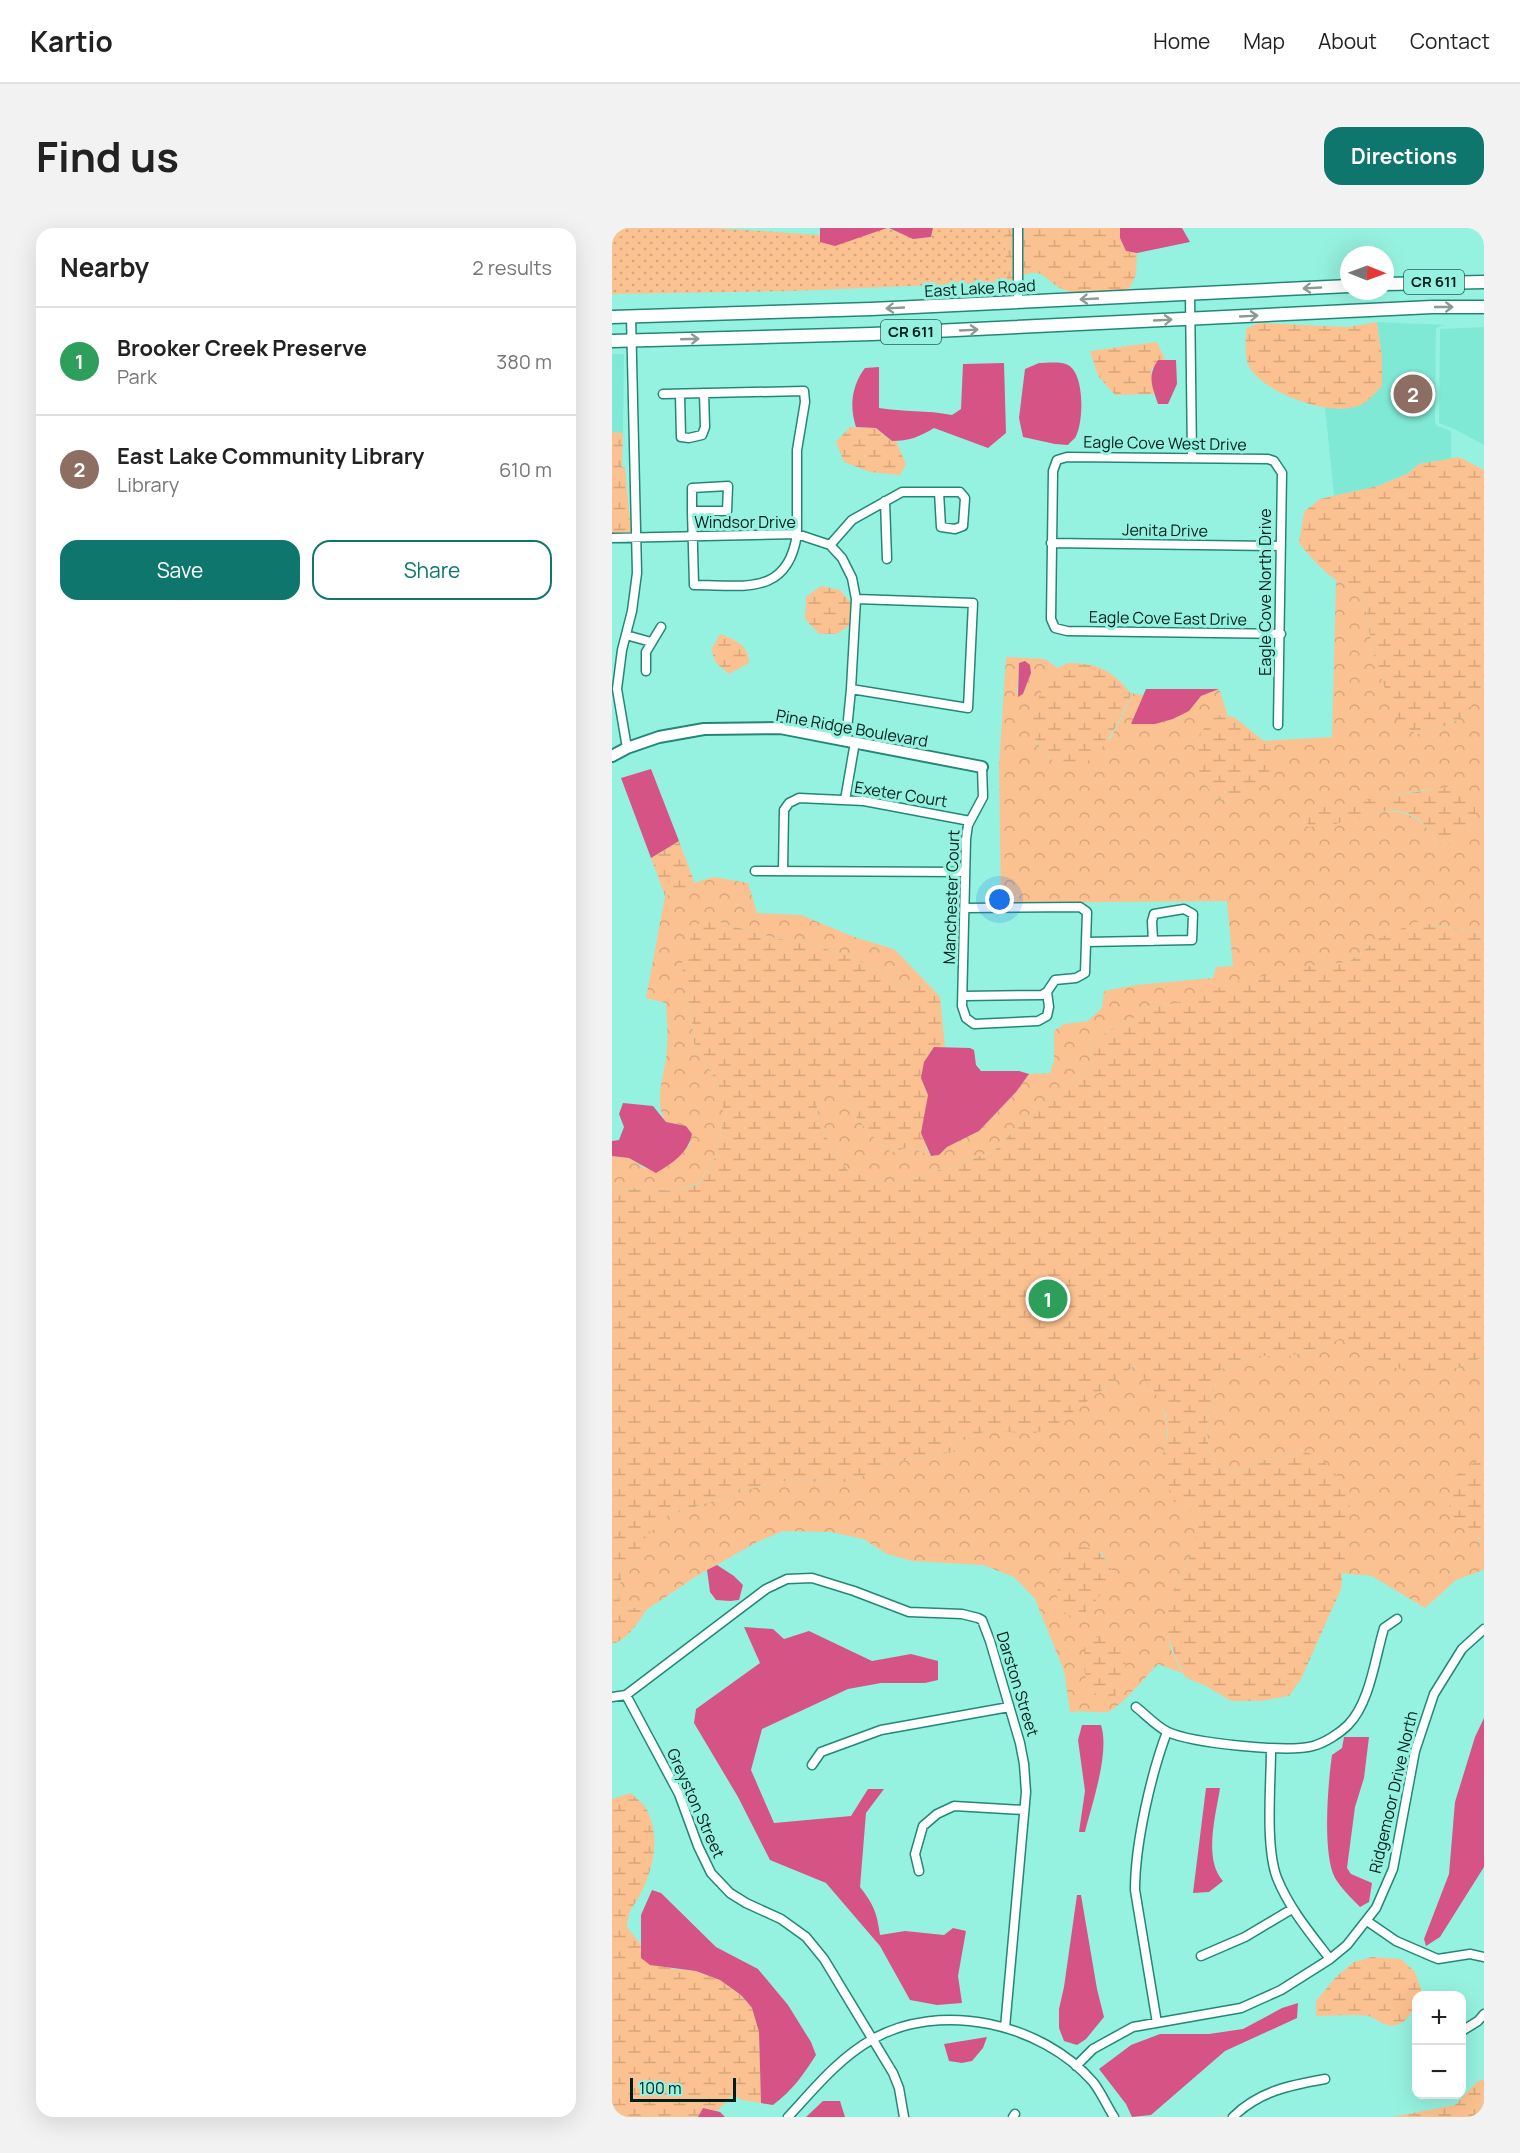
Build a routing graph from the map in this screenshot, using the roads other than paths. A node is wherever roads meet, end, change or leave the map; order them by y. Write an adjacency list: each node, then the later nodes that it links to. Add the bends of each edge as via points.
1 (1018, 228): 6 (street)
2 (1484, 282): 3 (main road, CR 611)
3 (1394, 284)
4 (1340, 286): 5 (main road, East Lake Road / CR 611, one-way to 5)
5 (1190, 294): 6 (main road, East Lake Road / CR 611, one-way to 6); 10 (street)
6 (1018, 303): 9 (main road, East Lake Road / CR 611, one-way to 9)
7 (1484, 307): 10 (main road, CR 611, one-way to 7)
8 (612, 316): 9 (main road, East Lake Road / CR 611)
9 (631, 316): 12 (street)
10 (1191, 319): 12 (main road, CR 611, one-way to 10); 16 (street)
11 (612, 341): 12 (main road, CR 611)
12 (631, 341): 24 (street)
13 (680, 393): 14 (street); 14 (street, via 681,437 689,438 702,435 705,427); 15 (street)
14 (704, 393): 21 (street, via 804,391 797,450)
15 (663, 394)
16 (1192, 458): 17 (street, Eagle Cove West Drive); 25 (street, Eagle Cove West Drive, via 1057,460 1053,471)
17 (1274, 461): 27 (street, Eagle Cove North Drive, via 1282,473)
18 (939, 492): 18 (street, via 960,492 965,498 963,526 941,527); 19 (street, via 902,492)
19 (885, 501): 26 (street, via 852,520); 28 (street)
20 (692, 511): 20 (street, via 692,488 728,486 728,511); 22 (street)
21 (797, 534): 22 (street, Windsor Drive); 22 (street, via 790,559 779,575 754,585 694,585); 26 (street, Windsor Drive)
22 (693, 537): 24 (street, Windsor Drive)
23 (612, 538): 24 (street, Windsor Drive)
24 (637, 538): 32 (street, via 637,573)
25 (1051, 543): 27 (street, Jenita Drive); 31 (street, Eagle Cove East Drive, via 1050,619 1055,628)
26 (830, 545): 29 (street, via 852,578)
27 (1280, 546): 31 (street, Eagle Cove North Drive)
28 (887, 559)
29 (856, 599): 35 (street); 35 (street, via 973,603 968,708)
30 (661, 627): 33 (street)
31 (1281, 634): 36 (street, Eagle Cove North Drive)
32 (626, 635): 33 (street); 38 (street, via 617,689)
33 (651, 642): 34 (street)
34 (646, 671)
35 (851, 689): 37 (street)
36 (1278, 725)
37 (850, 741): 38 (street, Pine Ridge Boulevard, via 780,729 704,729 659,737); 40 (street, Pine Ridge Boulevard); 41 (street)
38 (627, 748): 39 (street, Pine Ridge Boulevard)
39 (612, 756)
40 (982, 767): 42 (street, Manchester Court, via 982,797)
41 (845, 800): 42 (street, Exeter Court); 44 (street, Exeter Court, via 799,798 789,803 784,810)
42 (970, 821): 45 (street, Manchester Court)
43 (755, 871): 44 (street)
44 (783, 871): 45 (street)
45 (965, 872): 46 (street, Manchester Court)
46 (964, 908): 48 (street, via 1080,907 1087,912); 50 (street, Manchester Court)
47 (1152, 941): 47 (street, via 1192,940 1193,914 1184,909 1154,914); 48 (street)
48 (1086, 942): 49 (street, via 1085,973 1055,980)
49 (1047, 992): 50 (street); 50 (street, Manchester Court, via 1047,1016 1038,1021 984,1024 974,1024 966,1018)
50 (963, 996)
51 (1397, 1620): 58 (street, via 1384,1628 1364,1702 1347,1726 1313,1746)
52 (1484, 1629): 63 (street, Ridgemoor Drive North, via 1462,1649 1434,1694 1415,1751 1393,1869)
53 (626, 1695): 54 (street, Darston Street); 55 (street, Darston Street, via 766,1589 787,1579 803,1577 823,1580 909,1612 978,1617 985,1627); 71 (street, Greyston Street, via 679,1794 711,1873 730,1893 781,1919 806,1937)
54 (612, 1697)
55 (1009, 1707): 59 (street, via 881,1730 822,1752); 60 (street, Darston Street, via 1024,1764)
56 (1136, 1707): 57 (street)
57 (1167, 1732): 58 (street); 68 (street, via 1147,1806 1135,1877)
58 (1271, 1749): 62 (street, via 1272,1857)
59 (812, 1765)
60 (1024, 1810): 61 (street, via 954,1806 937,1814 923,1826 915,1854); 69 (street, Darston Street)
61 (919, 1870)
62 (1292, 1909): 64 (street, via 1245,1937); 66 (street)
63 (1367, 1921): 65 (street, via 1396,1941 1438,1959 1470,1954); 66 (street, Ridgemoor Drive North)
64 (1201, 1956)
65 (1484, 1958)
66 (1330, 1959): 68 (street, Ridgemoor Drive North, via 1281,1990 1241,2008)
67 (1484, 2014): 70 (street)
68 (1157, 2023): 72 (street, Ridgemoor Drive North, via 1133,2027 1115,2036 1093,2049)
69 (1005, 2028): 71 (street, via 960,2020 926,2022); 72 (street, via 1043,2042)
70 (1466, 2028)
71 (873, 2038): 74 (street, via 846,2056); 75 (street, Greyston Street, via 899,2088)
72 (1076, 2066): 76 (street, via 1094,2083)
73 (1325, 2079): 77 (street, via 1286,2086)
74 (788, 2117)
75 (904, 2117)
76 (1114, 2117)
77 (1233, 2117)

